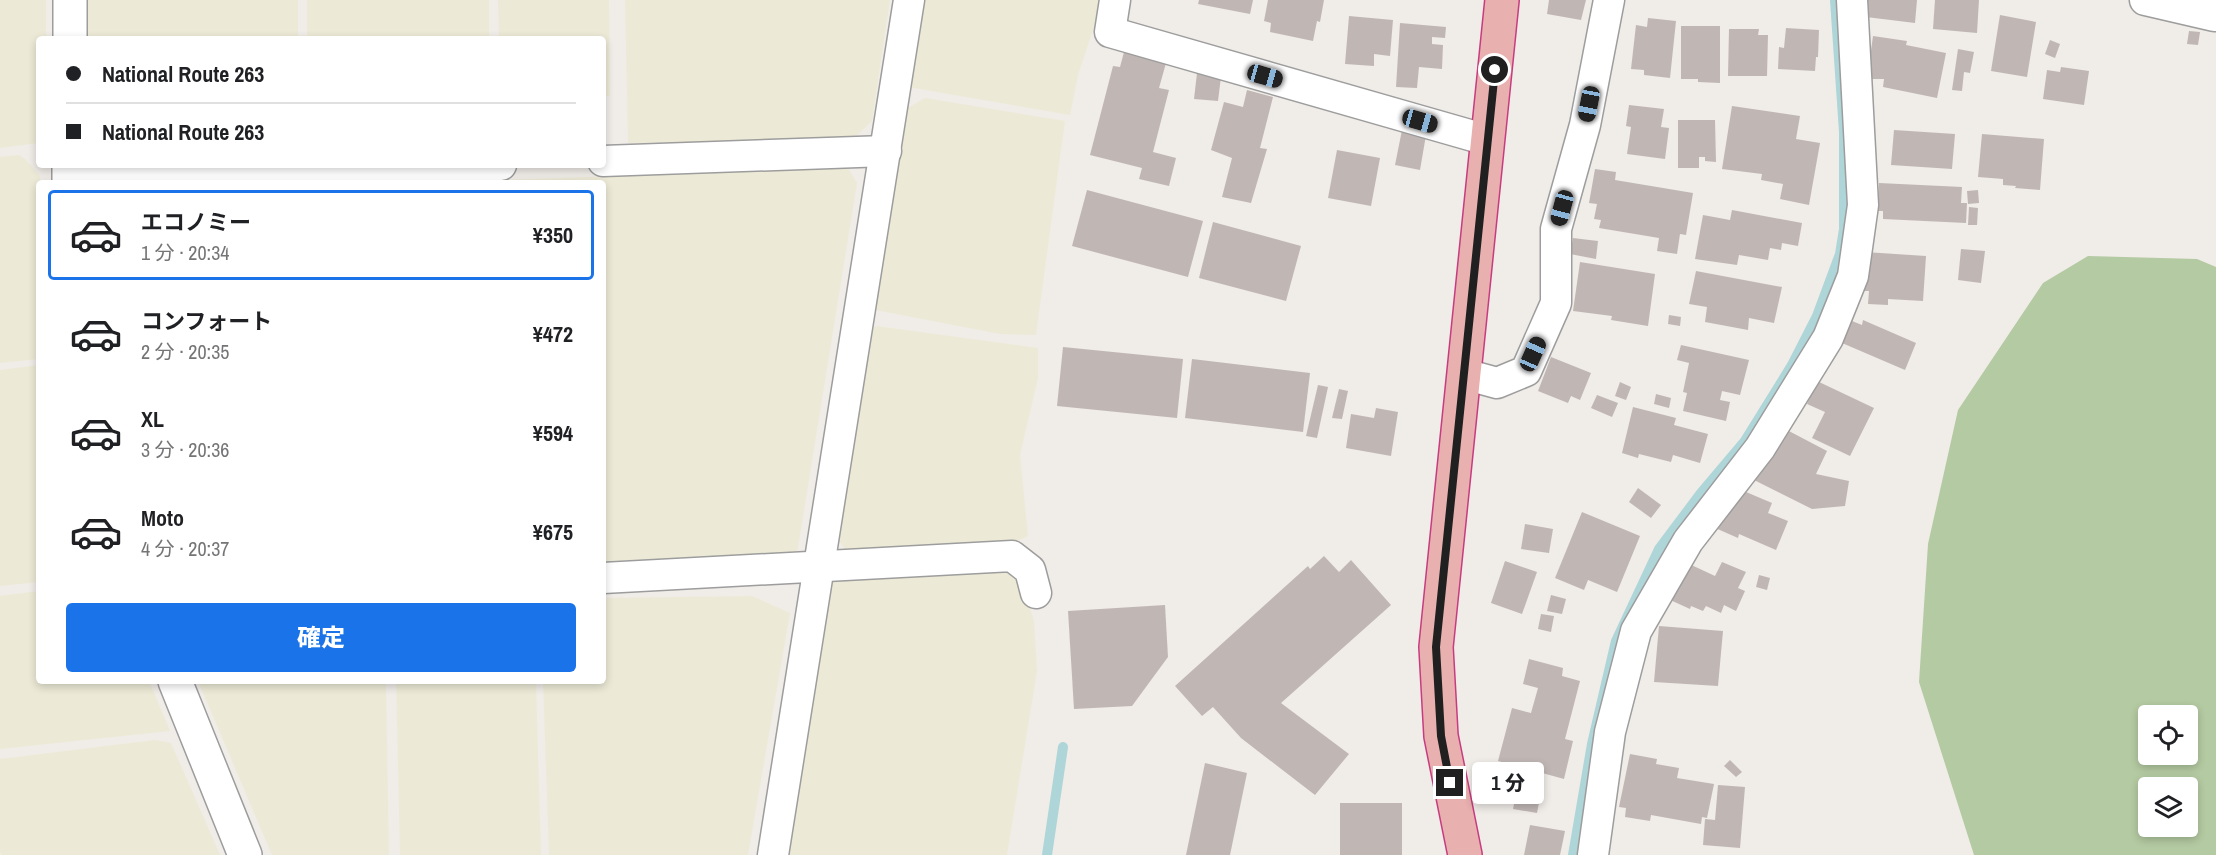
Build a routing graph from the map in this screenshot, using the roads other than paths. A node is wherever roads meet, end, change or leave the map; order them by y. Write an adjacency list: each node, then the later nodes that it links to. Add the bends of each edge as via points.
1 (70, 0): 9 (street)
2 (909, 0): 11 (street)
3 (1115, 0): 10 (street, via 1110,32)
4 (1503, 0): 10 (highway)
5 (1609, 0): 15 (street, via 1585,124 1556,229 1556,303 1526,371 1497,383)
6 (1852, 0): 23 (street, via 1863,205 1853,276 1828,338 1760,448 1688,541 1636,631 1610,732)
7 (2145, 0): 8 (street, via 2214,16)
8 (2216, 10)
9 (70, 36)
10 (1487, 140): 15 (highway)
11 (886, 151): 12 (street); 16 (street)
12 (606, 161)
13 (383, 168): 14 (street)
14 (69, 176)
15 (1464, 374): 22 (highway, via 1436,647 1441,736)
16 (818, 565): 17 (street); 18 (street, via 1012,556 1030,570); 21 (street)
17 (606, 579)
18 (1036, 593)
19 (176, 684): 20 (street)
20 (244, 855)
21 (773, 855)
22 (1465, 855)
23 (1593, 855)

